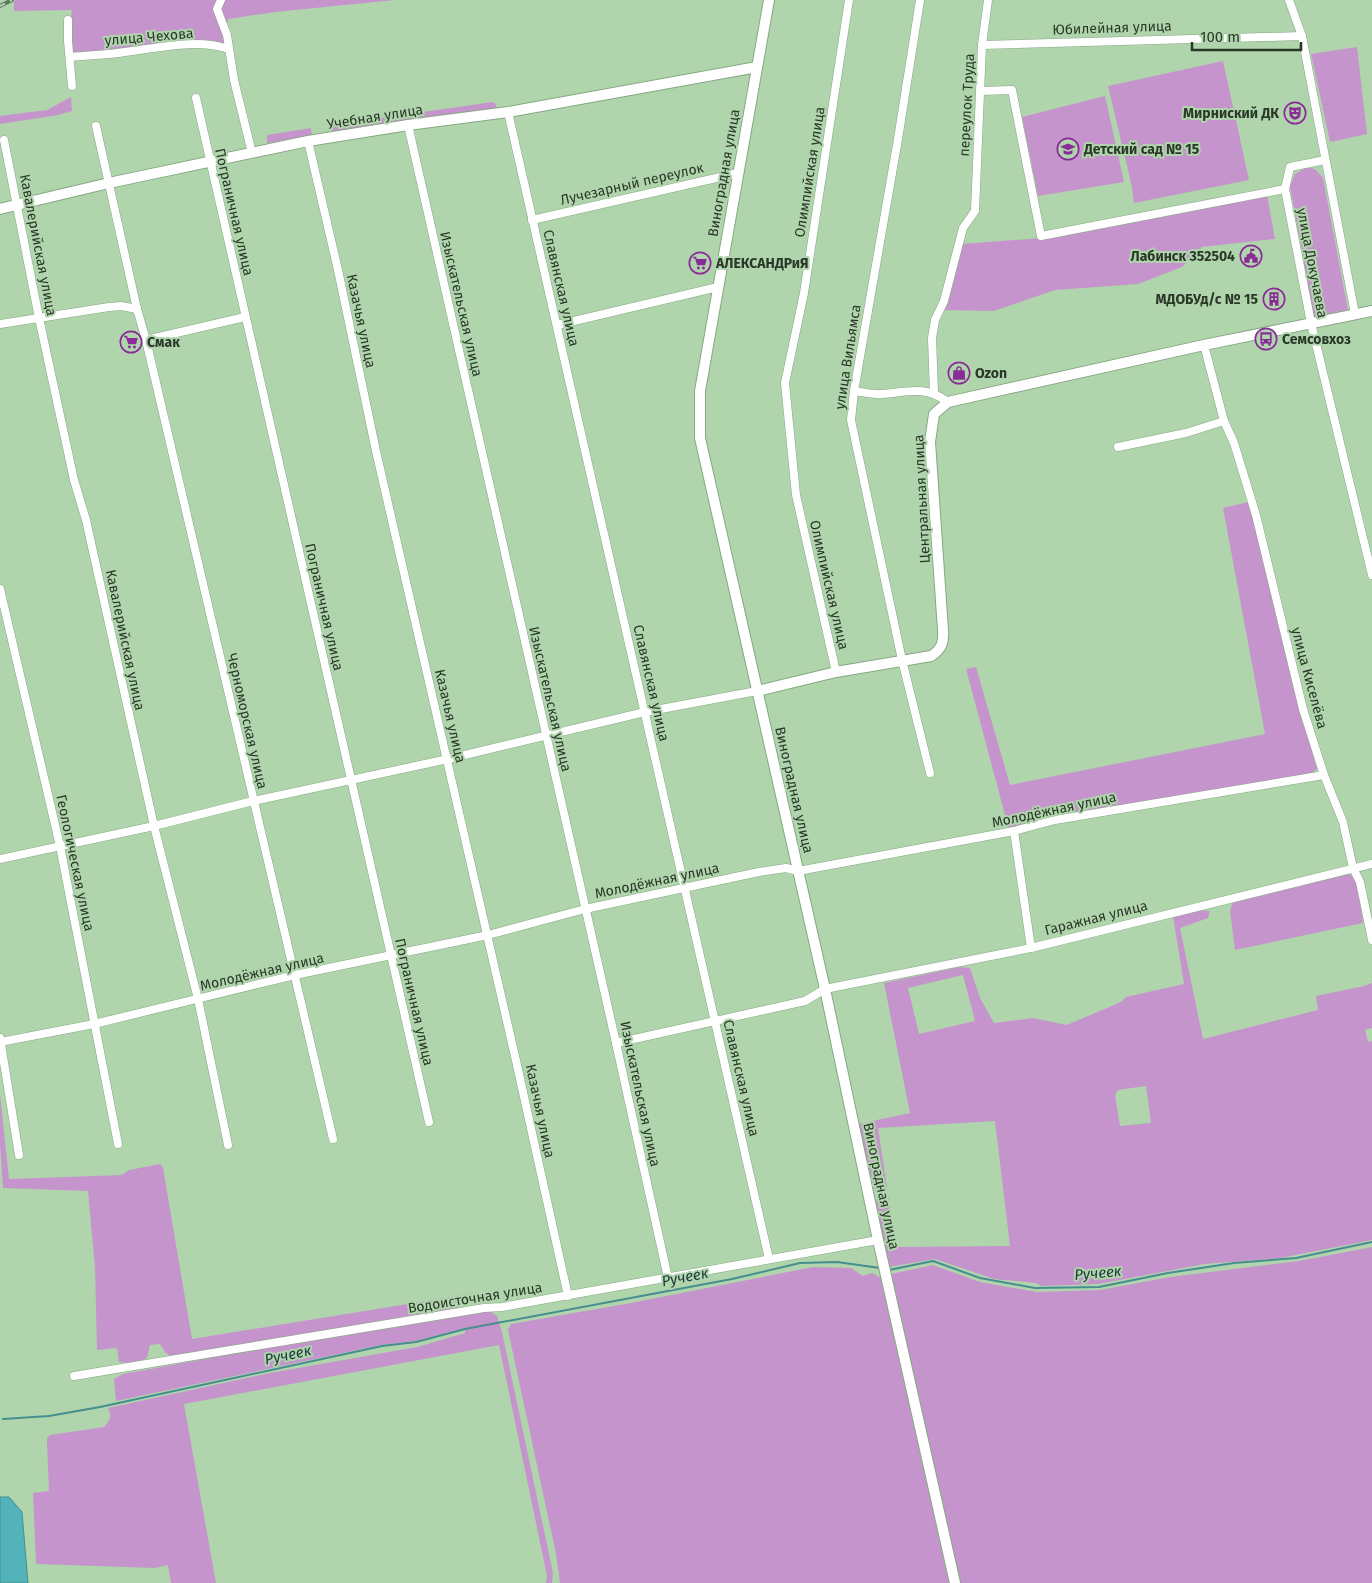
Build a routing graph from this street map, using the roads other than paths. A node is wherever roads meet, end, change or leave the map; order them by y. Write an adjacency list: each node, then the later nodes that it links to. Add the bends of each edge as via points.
1 (220, 0): 10 (street, via 217,8 228,35)
2 (768, 0): 12 (street, Виноградная улица)
3 (849, 0): 50 (street, Олимпийская улица, via 804,293 785,383 796,495)
4 (920, 0): 41 (street, улица Вильямса)
5 (988, 0): 9 (street, переулок Труда)
6 (1289, 0): 8 (street)
7 (68, 20): 11 (street)
8 (1302, 36): 9 (street, Юбилейная улица); 22 (street)
9 (982, 45): 14 (street, переулок Труда)
10 (229, 49): 11 (street, улица Чехова, via 185,44); 21 (street)
11 (71, 57): 13 (street)
12 (757, 67): 16 (street, Учебная улица); 24 (street, Виноградная улица)
13 (72, 86)
14 (980, 91): 26 (street, via 1012,90 1040,236); 42 (street, переулок Труда, via 975,212 963,228 944,301 935,320 932,338)
15 (196, 98): 23 (street, Пограничная улица)
16 (508, 112): 17 (street, Учебная улица); 29 (street, Славянская улица)
17 (408, 125): 20 (street, Учебная улица); 53 (street, Изыскательская улица)
18 (96, 126): 25 (street, Черноморская улица)
19 (4, 140): 27 (street, Кавалерийская улица)
20 (308, 142): 21 (street, Учебная улица); 54 (street, Казачья улица)
21 (252, 153): 23 (street, Учебная улица)
22 (1325, 160): 26 (street, via 1290,167); 33 (street)
23 (210, 162): 25 (street, Учебная улица); 34 (street, Пограничная улица)
24 (738, 173): 29 (street, Лучезарный переулок); 30 (street, Виноградная улица)
25 (108, 183): 27 (street, Учебная улица); 31 (street, Черноморская улица)
26 (1285, 189): 36 (street, улица Докучаева)
27 (17, 205): 28 (street, Учебная улица); 35 (street, Кавалерийская улица)
28 (0, 209)
29 (532, 220): 38 (street, Славянская улица)
30 (718, 286): 38 (street); 51 (street, Виноградная улица, via 700,391 700,438)
31 (138, 309): 35 (street, via 109,307); 39 (street, Черноморская улица)
32 (1372, 311): 33 (street)
33 (1356, 314): 36 (street)
34 (245, 317): 39 (street); 57 (street, Пограничная улица)
35 (39, 318): 37 (street); 59 (street, Кавалерийская улица)
36 (1311, 323): 40 (street); 46 (street, улица Докучаева)
37 (0, 324)
38 (557, 325): 52 (street, Славянская улица)
39 (146, 340): 58 (street, Черноморская улица)
40 (1204, 345): 43 (street); 44 (street, улица Киселёва)
41 (854, 391): 42 (street); 49 (street, улица Вильямса, via 851,420)
42 (934, 393): 43 (street)
43 (948, 402): 49 (street, Центральная улица, via 934,414 930,442 944,638 941,647 931,656)
44 (1224, 421): 45 (street, via 1186,433); 56 (street, улица Киселёва, via 1251,499 1303,709)
45 (1118, 447)
46 (1371, 565): 47 (street, улица Докучаева)
47 (1372, 575)
48 (0, 589): 61 (street, Геологическая улица)
49 (902, 660): 50 (street, Центральная улица); 55 (street, улица Вильямса)
50 (836, 672): 51 (street, Центральная улица)
51 (757, 691): 52 (street); 65 (street, Виноградная улица)
52 (645, 712): 53 (street); 66 (street, Славянская улица)
53 (546, 736): 54 (street); 67 (street, Изыскательская улица)
54 (448, 759): 57 (street); 68 (street, Казачья улица)
55 (930, 773)
56 (1324, 775): 60 (street, Молодёжная улица, via 1055,820); 64 (street, улица Киселёва, via 1343,822)
57 (350, 779): 58 (street); 71 (street, Пограничная улица)
58 (253, 801): 59 (street); 72 (street, Черноморская улица)
59 (154, 826): 61 (street); 74 (street, Кавалерийская улица)
60 (1014, 831): 65 (street, Молодёжная улица); 70 (street)
61 (60, 846): 62 (street); 76 (street, Геологическая улица)
62 (0, 859)
63 (1372, 864): 64 (street, Гаражная улица)
64 (1353, 868): 69 (street, улица Киселёва, via 1360,882); 70 (street, Гаражная улица)
65 (798, 870): 66 (street, Молодёжная улица, via 786,868 759,872); 73 (street, Виноградная улица)
66 (685, 889): 67 (street, Молодёжная улица); 75 (street, Славянская улица)
67 (585, 909): 68 (street, Молодёжная улица); 78 (street, Изыскательская улица)
68 (488, 935): 71 (street, Молодёжная улица); 87 (street, Казачья улица)
69 (1372, 940)
70 (1031, 948): 73 (street, Гаражная улица)
71 (390, 956): 72 (street, Молодёжная улица); 79 (street, Пограничная улица)
72 (295, 976): 74 (street, Молодёжная улица); 80 (street, Черноморская улица)
73 (825, 989): 75 (street, Гаражная улица, via 805,1001); 84 (street, Виноградная улица)
74 (198, 999): 76 (street, Молодёжная улица); 82 (street, Кавалерийская улица)
75 (715, 1020): 78 (street, Гаражная улица); 85 (street, Славянская улица)
76 (94, 1024): 77 (street, Молодёжная улица); 81 (street, Геологическая улица)
77 (0, 1041): 83 (street)
78 (616, 1043): 86 (street, Изыскательская улица)
79 (429, 1122)
80 (333, 1139)
81 (118, 1144)
82 (228, 1145)
83 (18, 1155)
84 (878, 1240): 85 (street, Водоисточная улица); 89 (street, Виноградная улица)
85 (769, 1259): 86 (street, Водоисточная улица)
86 (668, 1278): 87 (street, Водоисточная улица)
87 (568, 1296): 88 (street, Водоисточная улица)
88 (74, 1376)
89 (955, 1583)

